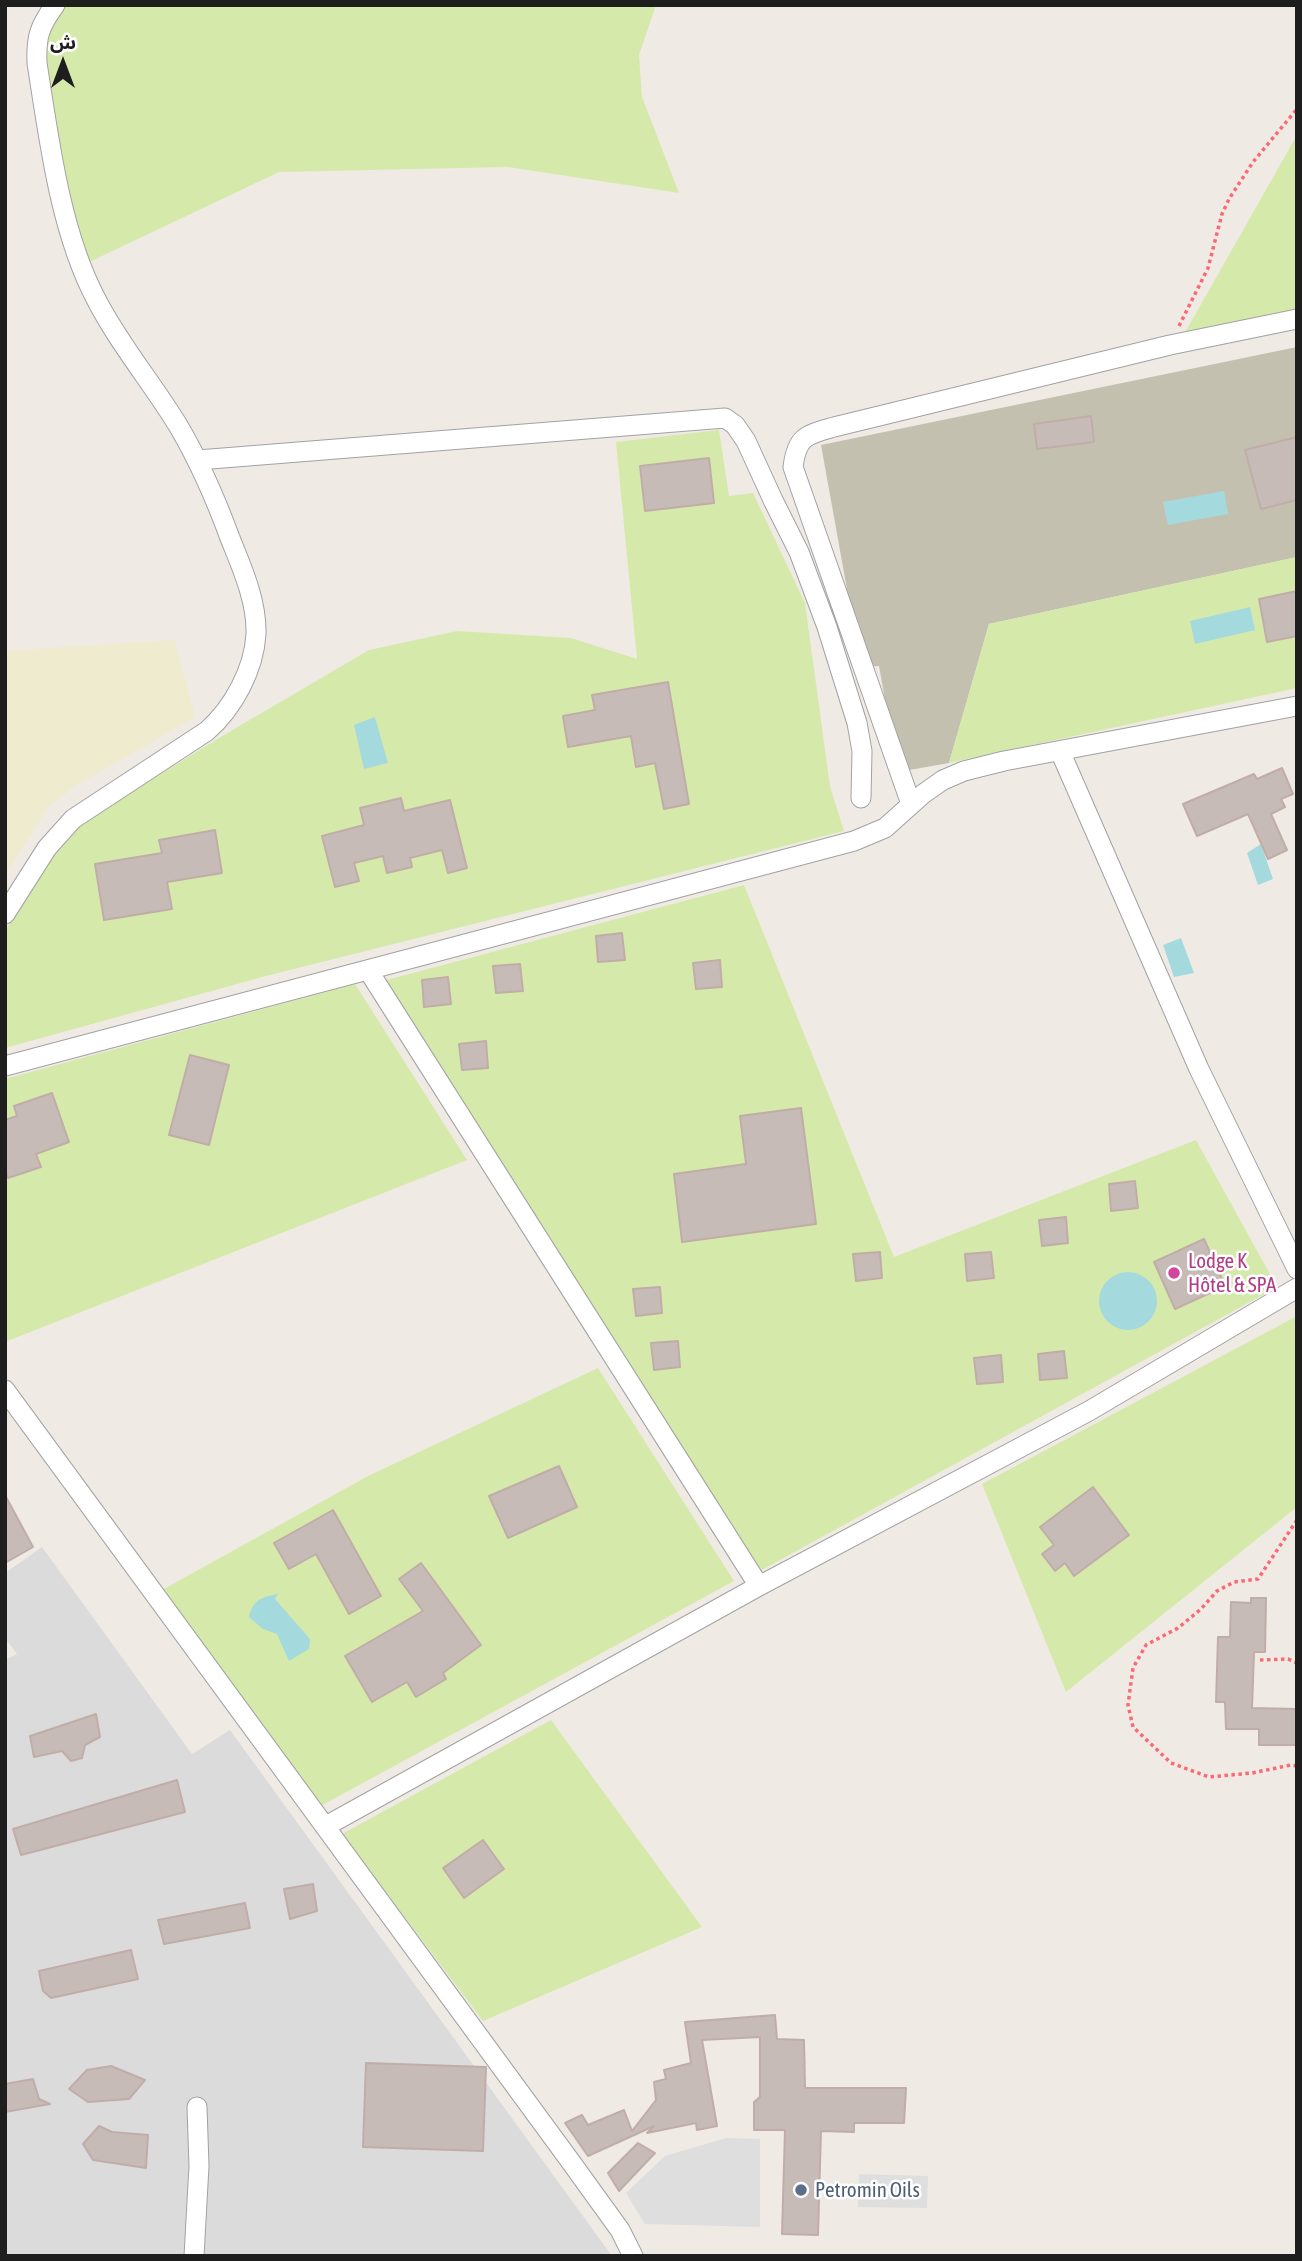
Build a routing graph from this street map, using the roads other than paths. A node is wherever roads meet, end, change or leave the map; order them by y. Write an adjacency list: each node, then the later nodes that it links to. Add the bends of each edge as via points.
1 (55, 5): 3 (street, via 39,31 37,63 73,243 96,299)
2 (1297, 319): 7 (street, via 1170,345 834,427 809,434 796,448 793,467)
3 (198, 460): 6 (street, via 725,418 746,441 799,552 827,627 857,723 862,751); 8 (street, via 254,607 256,636 244,677 233,702 206,731 73,819 47,848)
4 (1297, 706): 5 (street)
5 (1059, 751): 7 (street, via 964,771); 11 (street, via 1199,1069)
6 (861, 798)
7 (911, 804): 9 (street, via 885,828 854,841)
8 (5, 914)
9 (368, 970): 10 (street); 14 (street)
10 (5, 1066)
11 (1297, 1269)
12 (1297, 1288): 14 (street, via 1089,1411)
13 (5, 1390): 15 (street)
14 (759, 1586): 15 (street)
15 (326, 1826): 18 (street, via 598,2199)
16 (197, 2107): 17 (street)
17 (194, 2256)
18 (633, 2256)

